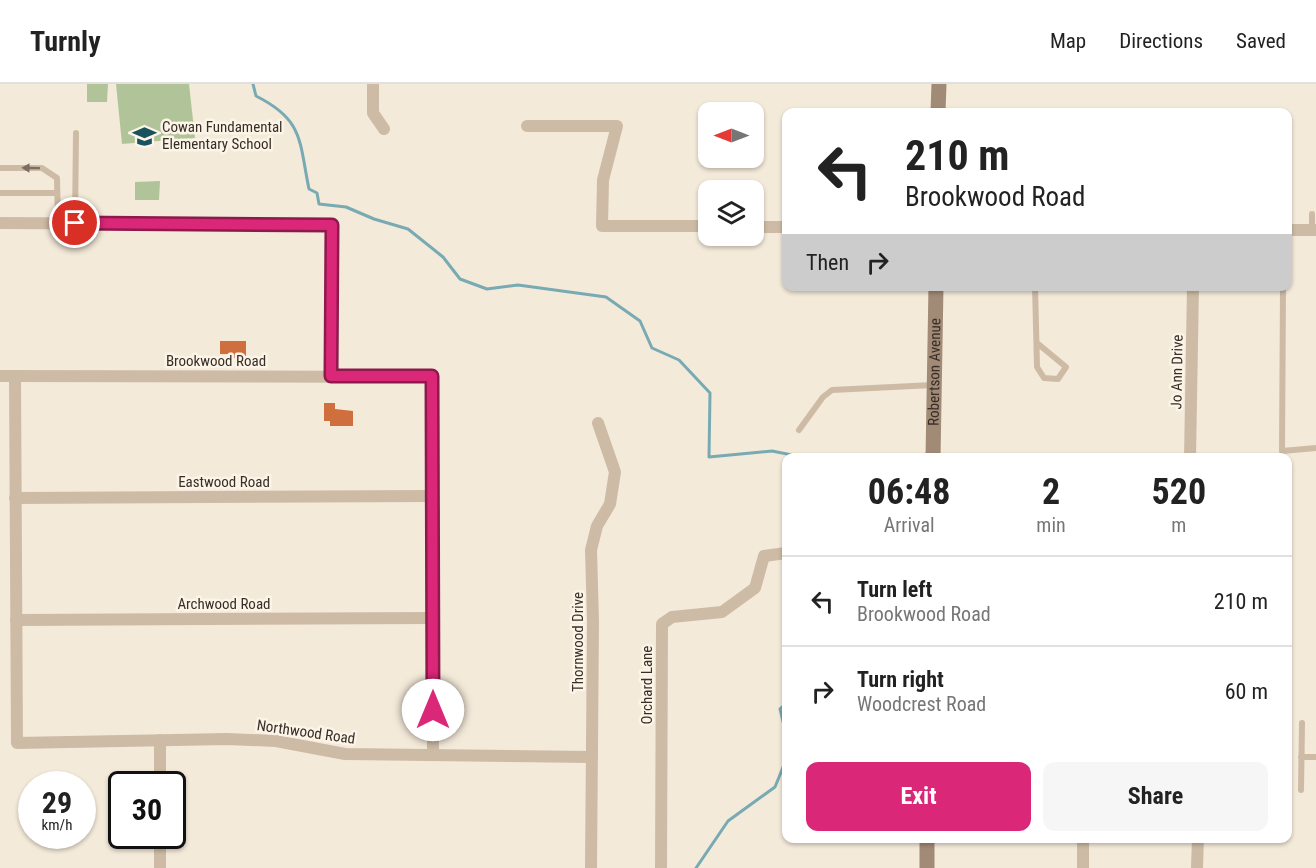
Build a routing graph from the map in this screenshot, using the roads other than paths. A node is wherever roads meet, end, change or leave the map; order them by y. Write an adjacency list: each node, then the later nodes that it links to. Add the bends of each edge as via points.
1 (373, 84): 5 (street, via 373,113)
2 (939, 84): 3 (street)
3 (938, 108)
4 (527, 126): 14 (street, via 617,126 603,180 602,226)
5 (384, 129)
6 (76, 133): 13 (lane)
7 (0, 168): 9 (lane, one-way to 7, via 57,178 42,168)
8 (0, 193): 9 (lane)
9 (57, 193): 12 (lane)
10 (1312, 214): 18 (lane)
11 (0, 223): 12 (street)
12 (58, 223): 13 (street)
13 (75, 223): 26 (street, via 332,225)
14 (698, 226)
15 (764, 227): 16 (street)
16 (782, 227)
17 (1292, 230): 18 (street)
18 (1314, 230)
19 (936, 291): 27 (street, Robertson Avenue)
20 (1035, 291): 23 (lane)
21 (1193, 291): 32 (street, Jo Ann Drive)
22 (1283, 291): 30 (lane, via 1282,451)
23 (1037, 343): 23 (lane, via 1066,367 1058,379 1044,378 1037,367)
24 (0, 376): 25 (street, Brookwood Road)
25 (15, 376): 26 (street, Brookwood Road); 34 (street)
26 (331, 376): 33 (street, Brookwood Road, via 432,376)
27 (934, 385): 29 (lane, via 832,390); 31 (street, Robertson Avenue)
28 (598, 423): 41 (street, Thornwood Drive, via 615,472 614,489 591,550)
29 (799, 430)
30 (1316, 448)
31 (933, 453)
32 (1190, 453)
33 (432, 496): 34 (street, Eastwood Road); 36 (street)
34 (15, 498): 37 (street)
35 (782, 554): 52 (street, Orchard Lane, via 764,556 755,588 722,612 672,617 662,624)
36 (433, 618): 37 (street, Archwood Road); 40 (street)
37 (16, 620): 39 (street, Northwood Road, via 16,743)
38 (1302, 723): 42 (lane)
39 (160, 740): 40 (street, Northwood Road, via 276,741 345,754); 44 (street)
40 (433, 755): 41 (street, Northwood Road)
41 (592, 757): 51 (street, Thornwood Drive)
42 (1301, 757): 43 (lane); 45 (lane)
43 (1316, 757)
44 (160, 771)
45 (1301, 790)
46 (927, 843): 53 (street)
47 (1083, 843): 54 (street)
48 (1198, 843): 55 (street)
49 (160, 849): 50 (street)
50 (160, 868)
51 (591, 868)
52 (660, 868)
53 (927, 868)
54 (1083, 868)
55 (1197, 868)

